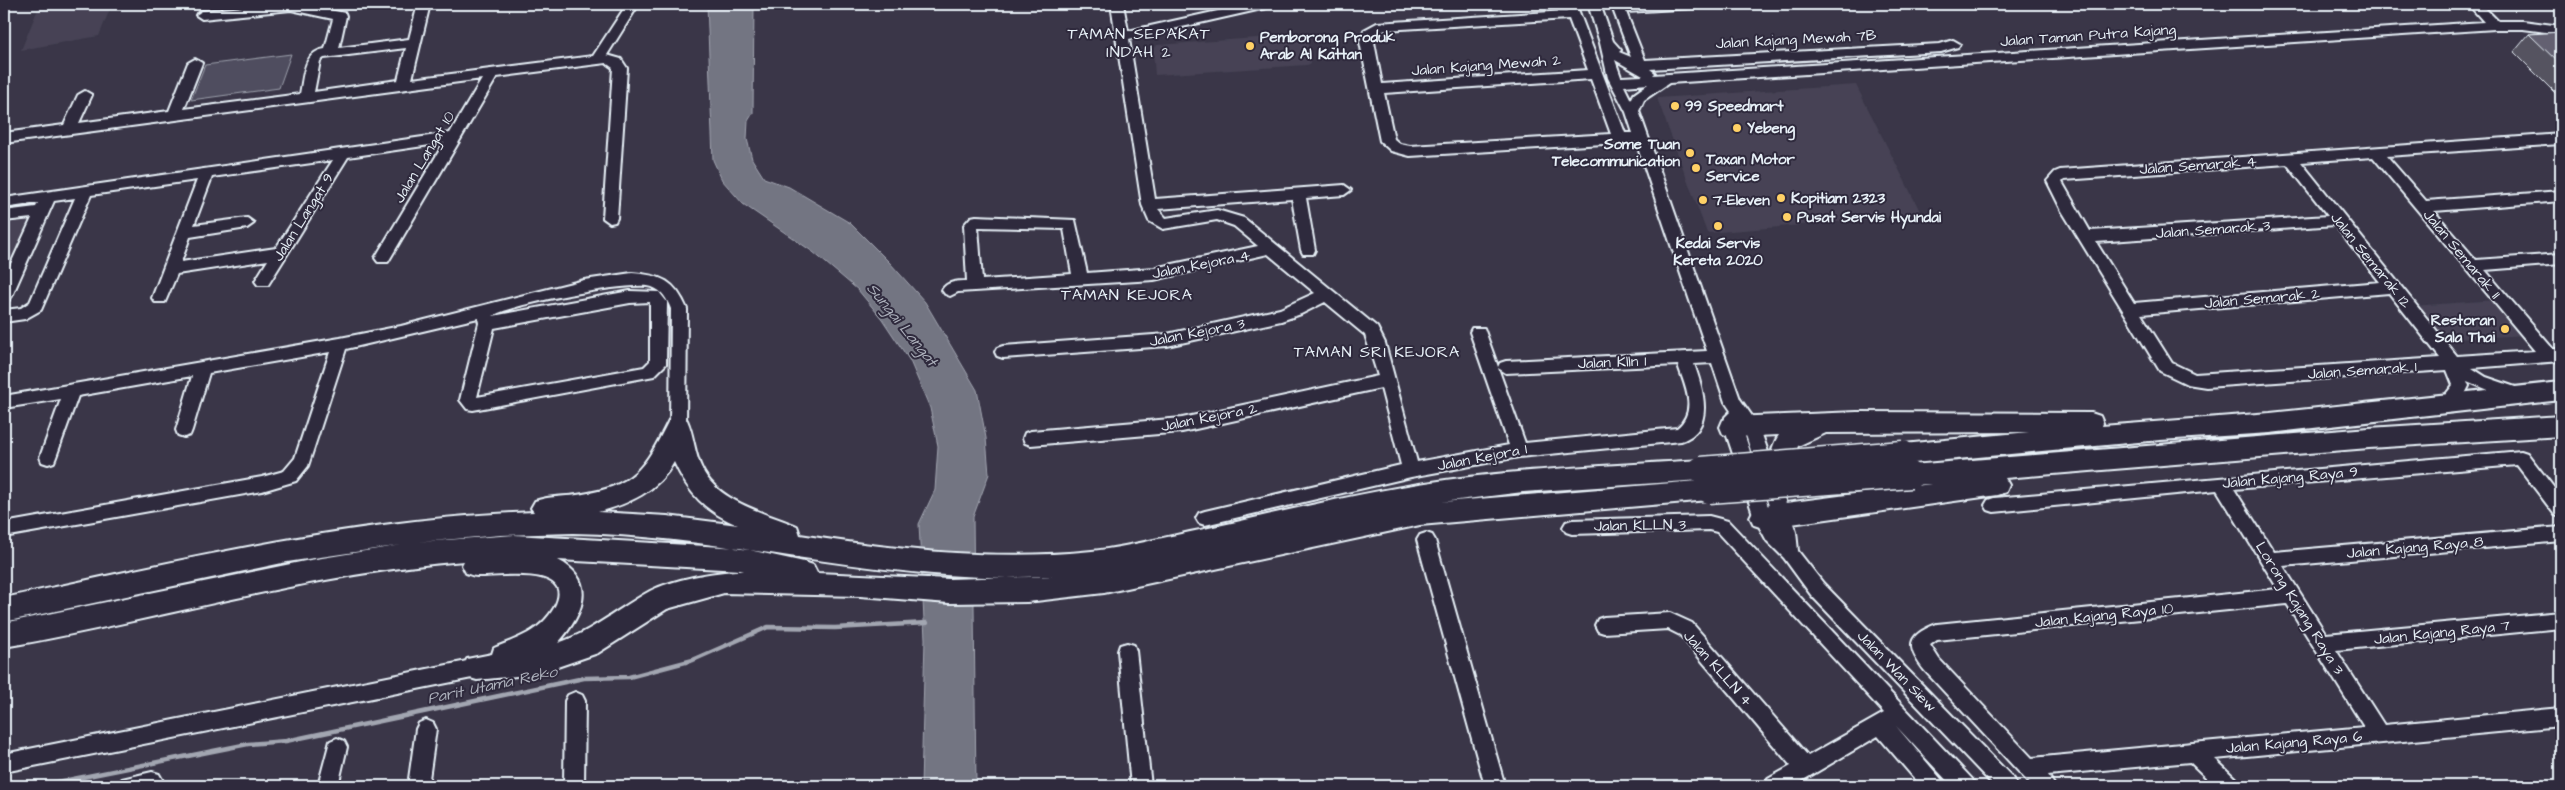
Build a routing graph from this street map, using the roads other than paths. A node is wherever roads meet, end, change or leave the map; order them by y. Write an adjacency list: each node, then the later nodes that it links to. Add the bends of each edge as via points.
1 (424, 4): 14 (street)
2 (633, 4): 19 (street)
3 (1117, 4): 13 (street)
4 (1266, 4): 13 (street)
5 (1594, 4): 15 (street, Jalan Wan Siew)
6 (1693, 4): 8 (street)
7 (2474, 4): 11 (street)
8 (1618, 6): 16 (street, Jalan Kajang Mewah 7B, via 1640,65 1940,48)
9 (1572, 9): 22 (street); 26 (street, via 1382,26 1369,34 1367,42)
10 (202, 14): 17 (street, via 291,6 340,16)
11 (2495, 25): 12 (street, Jalan Taman Putra Kajang); 23 (street, Jalan Taman Putra Kajang)
12 (2561, 30)
13 (1122, 36): 47 (street)
14 (414, 43): 17 (street); 25 (street)
15 (1607, 43): 18 (street, Jalan Wan Siew); 24 (street, Jalan Wan Siew, via 1606,52)
16 (1953, 44)
17 (331, 52): 28 (street, via 320,54 314,60)
18 (1618, 56): 23 (street, via 1634,67); 24 (street, Jalan Wan Siew)
19 (598, 60): 21 (street); 51 (street, via 616,62 620,68)
20 (195, 63): 30 (street)
21 (493, 72): 25 (street); 32 (street, Jalan Langat 10)
22 (1596, 74): 26 (street, Jalan Kajang Mewah 2); 35 (street)
23 (1666, 79): 24 (street, Jalan Taman Putra Kajang); 29 (street, via 1650,88)
24 (1622, 82): 29 (street, Jalan Wan Siew, via 1625,103)
25 (404, 84): 28 (street)
26 (1378, 89): 35 (street, via 1387,141 1396,148 1410,151)
27 (85, 95): 31 (street)
28 (306, 97): 30 (street)
29 (1633, 107): 33 (street, Jalan Wan Siew)
30 (175, 114): 31 (street)
31 (69, 129): 34 (street)
32 (455, 137): 38 (street); 59 (street, Jalan Langat 10)
33 (1640, 137): 35 (street); 78 (street, Jalan Wan Siew)
34 (4, 138)
35 (1620, 139)
36 (2561, 139): 37 (street, Jalan Semarak 4)
37 (2376, 152): 39 (street, Jalan Semarak 4); 48 (street, Jalan Semarak 11)
38 (344, 153): 40 (street); 58 (street, Jalan Langat 9)
39 (2290, 158): 52 (street, Jalan Semarak 12); 55 (street, Jalan Semarak 4, via 2060,175 2054,182)
40 (206, 174): 42 (street); 54 (street)
41 (1344, 190): 43 (street)
42 (85, 192): 45 (street); 72 (street, via 36,306 25,313)
43 (1298, 193): 47 (street); 57 (street)
44 (2561, 196): 48 (street)
45 (48, 197): 46 (street); 49 (street)
46 (4, 203)
47 (1149, 205): 56 (street, via 1154,217 1163,224 1222,216 1239,222)
48 (2421, 207): 61 (street, Jalan Semarak 11)
49 (42, 211): 50 (street); 69 (street)
50 (4, 216)
51 (610, 218)
52 (2339, 220): 55 (street, Jalan Semarak 3); 66 (street, Jalan Semarak 12)
53 (247, 223): 54 (street)
54 (185, 232): 62 (street)
55 (2086, 237): 71 (street, Jalan Semarak 4)
56 (1273, 248): 63 (street, Jalan Kejora 4, via 1154,274); 68 (street)
57 (1308, 250)
58 (281, 253): 62 (street); 64 (street, Jalan Langat 9)
59 (383, 258)
60 (2561, 259): 61 (street)
61 (2472, 266): 77 (street, Jalan Semarak 11)
62 (171, 269): 70 (street)
63 (1081, 280): 65 (street, Jalan Kejora 4); 65 (street, via 1070,224 976,221 972,223)
64 (263, 281)
65 (975, 286): 67 (street, Jalan Kejora 4)
66 (2393, 287): 71 (street, Jalan Semarak 2); 80 (street, Jalan Semarak 12)
67 (950, 290)
68 (1325, 295): 76 (street, Jalan Kejora 3, via 1280,315 1167,340); 84 (street, via 1371,331)
69 (4, 296)
70 (160, 298)
71 (2131, 309): 82 (street, Jalan Semarak 4)
72 (4, 316)
73 (486, 318): 73 (street, via 654,296 659,302 658,364 648,372 473,404 468,400); 75 (street); 93 (street, via 615,280 639,278 666,287 679,309)
74 (1478, 332): 98 (street)
75 (340, 344): 83 (street); 110 (street, via 302,461 290,476 262,484)
76 (1003, 352)
77 (2555, 355): 80 (street, Jalan Semarak 1)
78 (1718, 356): 79 (street, Jalan Klln 1); 91 (street, Jalan Wan Siew)
79 (1684, 360): 81 (street, Jalan Klln 1); 98 (street, Jalan Kejora 1, via 1698,408 1692,425 1681,434)
80 (2453, 363): 82 (street, Jalan Semarak 1, via 2206,381 2192,380); 87 (street, Jalan Semarak 12, via 2475,379); 89 (street, Jalan Semarak 12, via 2461,386)
81 (1506, 367)
82 (2166, 367)
83 (202, 369): 86 (street); 95 (street)
84 (1385, 380): 96 (street, Jalan Kejora 2, via 1182,425); 101 (street)
85 (2561, 390): 87 (highway)
86 (72, 391): 88 (street); 99 (street)
87 (2518, 395): 89 (highway)
88 (4, 402)
89 (2447, 403): 94 (highway, via 2279,422)
90 (1857, 422): 91 (highway); 94 (highway, via 2050,422); 105 (highway, via 1799,432 1783,450 1786,482 1796,498)
91 (1742, 426): 106 (street, Jalan Wan Siew)
92 (2561, 426): 97 (highway)
93 (678, 427): 109 (highway, via 661,462 650,475 615,497 589,504 500,513); 113 (highway, via 686,463 715,503)
94 (2202, 427): 100 (highway)
95 (184, 430)
96 (1031, 438)
97 (2241, 449): 100 (highway); 105 (highway, via 2182,466 1955,489)
98 (1519, 450): 101 (street, Jalan Kejora 1)
99 (48, 457)
100 (1907, 464): 113 (highway, bridge, via 1472,487 1415,495 1083,563 953,562); 116 (highway, bridge, via 1420,514 1104,582 1036,589 949,592)
101 (1412, 470): 107 (street, Jalan Kejora 1)
102 (2221, 483): 103 (street, Jalan Kajang Raya 9); 104 (street, Jalan Kajang Raya 9, via 2521,458); 114 (street, Lorong Kajang Raya 3)
103 (1994, 505)
104 (2561, 510)
105 (1819, 511): 106 (highway)
106 (1772, 516): 146 (street, Jalan Wan Siew, via 1773,536 1817,589)
107 (1205, 518)
108 (1572, 526): 126 (street, Jalan KLLN 3, via 1708,523 1722,526)
109 (442, 528): 113 (highway, via 576,522 651,526 739,535); 118 (highway, via 314,547)
110 (4, 530)
111 (2561, 534): 114 (street, Jalan Kajang Raya 8)
112 (1426, 540): 142 (street)
113 (824, 549)
114 (2269, 560): 117 (street, Lorong Kajang Raya 3)
115 (310, 571): 116 (highway, via 413,554 514,546 740,559); 121 (highway); 124 (highway, via 525,563 548,567 565,578 571,594 566,614 556,628 538,644)
116 (860, 585): 124 (highway, via 724,582 660,599 588,644 565,654 536,662)
117 (2292, 596): 122 (street, Lorong Kajang Raya 3); 134 (street, Jalan Kajang Raya 10, via 1937,632 1926,636 1920,643 1923,654)
118 (4, 610)
119 (2561, 620): 122 (street, Jalan Kajang Raya 7)
120 (1604, 625): 135 (street, Jalan KLLN 4, via 1670,621 1686,629)
121 (4, 635)
122 (2322, 644): 130 (street, Lorong Kajang Raya 3)
123 (1126, 651): 141 (street)
124 (477, 668): 133 (street)
125 (575, 701): 140 (street)
126 (1899, 714): 128 (street); 145 (street)
127 (2561, 717): 130 (street, Jalan Kajang Raya 6)
128 (1881, 725): 135 (street); 144 (street)
129 (426, 729): 139 (street)
130 (2380, 734): 132 (street, Jalan Kajang Raya 6)
131 (337, 747): 138 (street)
132 (2193, 751): 134 (street, Jalan Kajang Raya 6); 148 (street)
133 (4, 763)
134 (2028, 768): 147 (street)
135 (1806, 769): 143 (street)
136 (154, 784): 137 (street)
137 (129, 786)
138 (328, 786)
139 (418, 786)
140 (574, 786)
141 (1141, 786)
142 (1495, 786)
143 (1775, 786)
144 (1934, 786)
145 (1965, 786)
146 (2007, 786)
147 (2045, 786)
148 (2229, 786)

